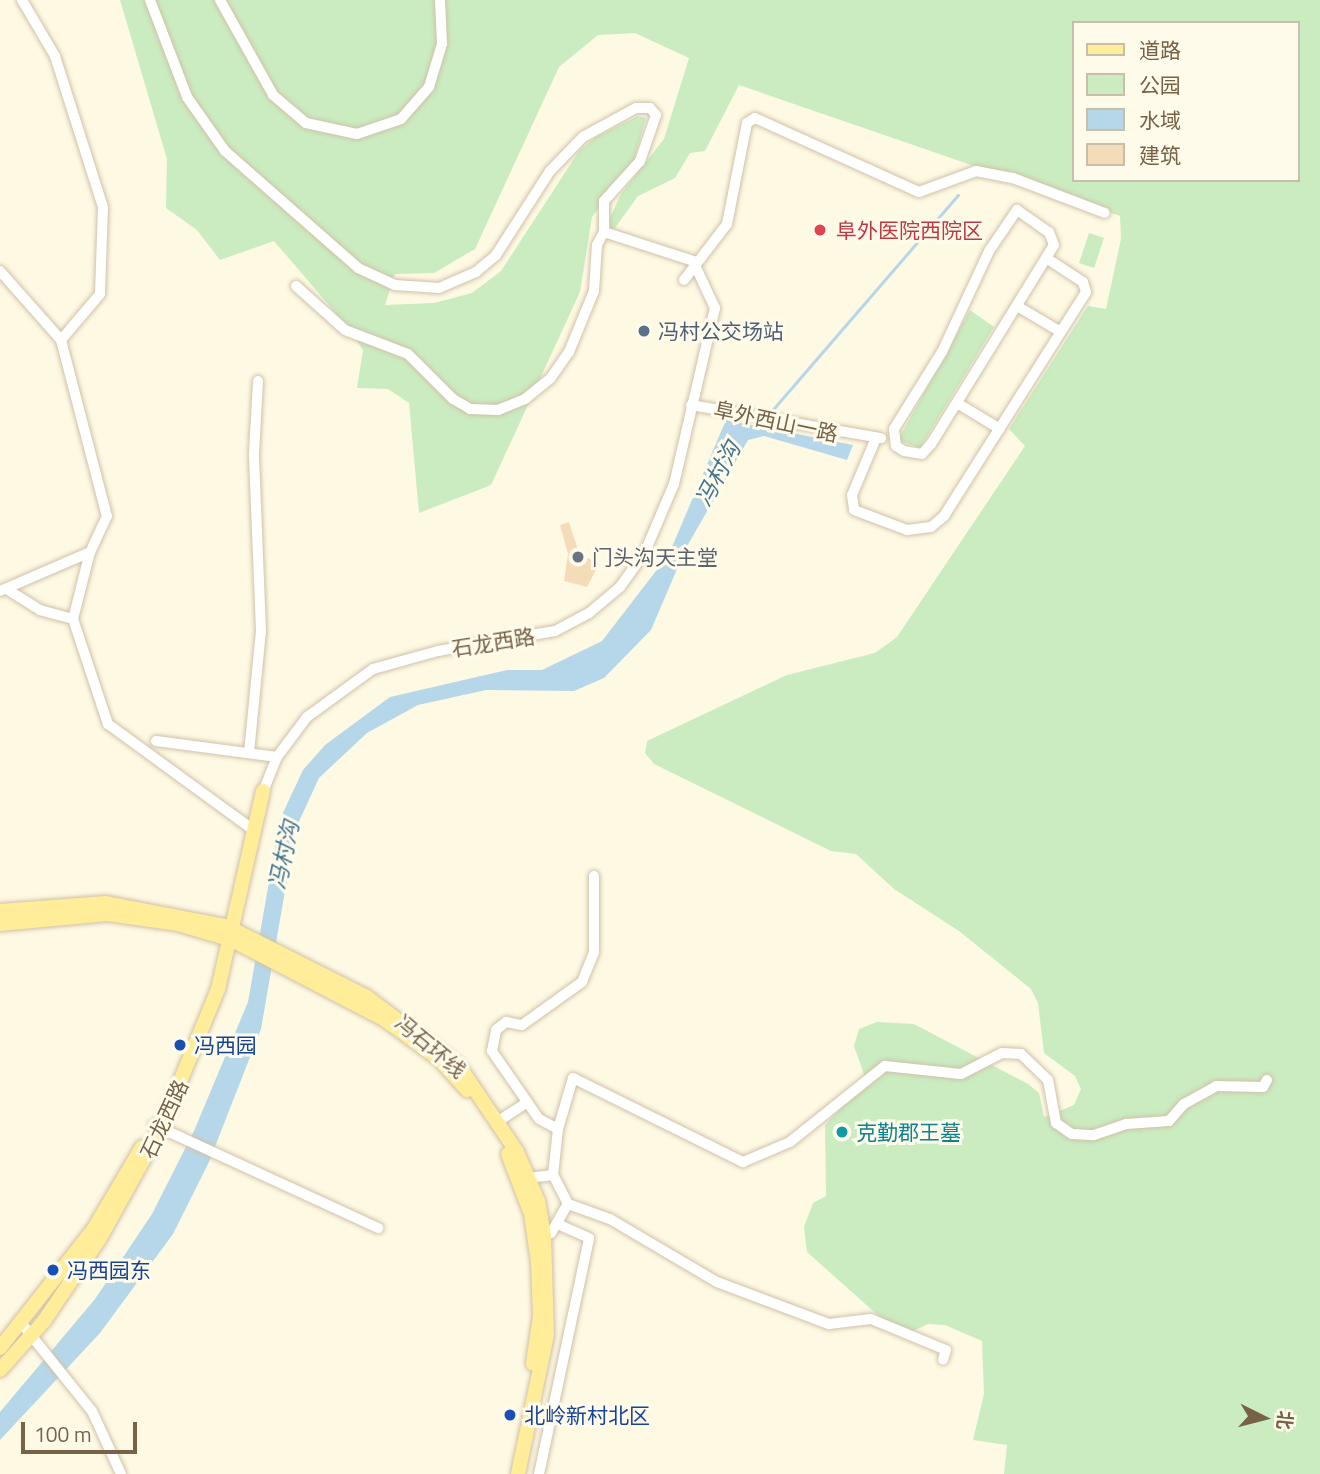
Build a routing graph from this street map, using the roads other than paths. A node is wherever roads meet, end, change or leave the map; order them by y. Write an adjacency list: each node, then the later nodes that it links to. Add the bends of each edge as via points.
1 (22, 0): 14 (street, via 55,56 103,207 100,294)
2 (150, 0): 6 (street, via 187,97 225,151 380,281 439,288 476,272 501,249 550,171 583,137 636,108 650,108 656,115 640,161 604,201)
3 (220, 0): 4 (street, via 273,94 306,123 357,134 401,118 429,87 442,44)
4 (440, 0)
5 (1105, 213): 8 (street, via 1013,178 976,171 919,192 755,118 747,123 727,224)
6 (604, 232): 8 (street, via 649,242); 11 (street, via 597,245 594,291 569,352 550,379 525,399 498,410 470,409 453,399 408,354 345,330)
7 (1046, 258): 12 (street); 13 (street, via 1083,282 1086,292); 20 (street, via 1054,239 1017,210 989,251)
8 (698, 268): 10 (street); 17 (street, 石龙西路, via 715,308)
9 (0, 271): 14 (street)
10 (684, 280)
11 (296, 286)
12 (1017, 306): 13 (street); 16 (street)
13 (1061, 332): 18 (street)
14 (61, 340): 21 (street, via 106,506 104,528)
15 (258, 381): 25 (street, via 254,453 261,631)
16 (957, 403): 18 (street); 20 (street, via 922,454 904,451)
17 (691, 405): 19 (street, 阜外西山一路); 26 (street, 石龙西路, via 685,444 657,526 634,570 606,601 535,638 438,650 373,669 324,700)
18 (1000, 429): 19 (street, via 944,516 920,532 854,510 852,495)
19 (876, 438): 20 (street, 阜外西山一路)
20 (893, 439)
21 (90, 552): 22 (street); 23 (street)
22 (4, 590): 23 (street, via 40,610)
23 (73, 619): 28 (street, via 108,724)
24 (156, 741): 25 (street)
25 (249, 753): 26 (street)
26 (277, 757): 27 (street, 石龙西路)
27 (263, 791): 28 (main road, 石龙西路); 32 (main road, 石龙西路)
28 (248, 827): 32 (main road, 石龙西路)
29 (594, 876): 35 (street, via 594,952 582,982 522,1025 506,1022 496,1030 492,1051)
30 (0, 911): 32 (main road, 冯石环线, via 117,904)
31 (0, 923): 32 (main road, 冯石环线, via 108,914)
32 (229, 933): 33 (main road, 冯石环线); 37 (main road, 石龙西路)
33 (284, 958): 36 (main road, 冯石环线, via 415,1027 459,1066); 44 (main road, 冯石环线, via 384,1018 460,1081 508,1154)
34 (1267, 1080): 38 (street, via 1263,1087 1216,1086 1184,1104 1168,1121 1126,1124 1094,1135 1072,1134 1056,1123 1048,1080 1021,1054 1002,1053 961,1074 885,1066 790,1142 743,1162 573,1078)
35 (526, 1103): 36 (street); 38 (street, via 539,1119)
36 (500, 1120): 40 (main road, 冯石环线)
37 (158, 1126): 43 (street); 45 (main road, 石龙西路, via 93,1230); 46 (main road, 石龙西路, via 125,1200)
38 (558, 1129): 39 (street)
39 (553, 1175): 40 (street); 41 (street)
40 (529, 1178): 44 (main road, 冯石环线)
41 (568, 1204): 42 (street); 48 (street, via 610,1219 717,1282 829,1324 871,1319 946,1350)
42 (557, 1224): 44 (street); 53 (street, via 589,1238)
43 (378, 1228)
44 (539, 1236): 51 (main road, 冯石环线, via 540,1317); 52 (main road, 冯石环线, via 547,1335)
45 (22, 1324): 46 (street); 47 (main road, 石龙西路)
46 (32, 1336): 49 (main road, 石龙西路); 50 (street, via 92,1410)
47 (0, 1348)
48 (943, 1360)
49 (0, 1370)
50 (121, 1474)
51 (508, 1474)
52 (518, 1474)
53 (539, 1474)

